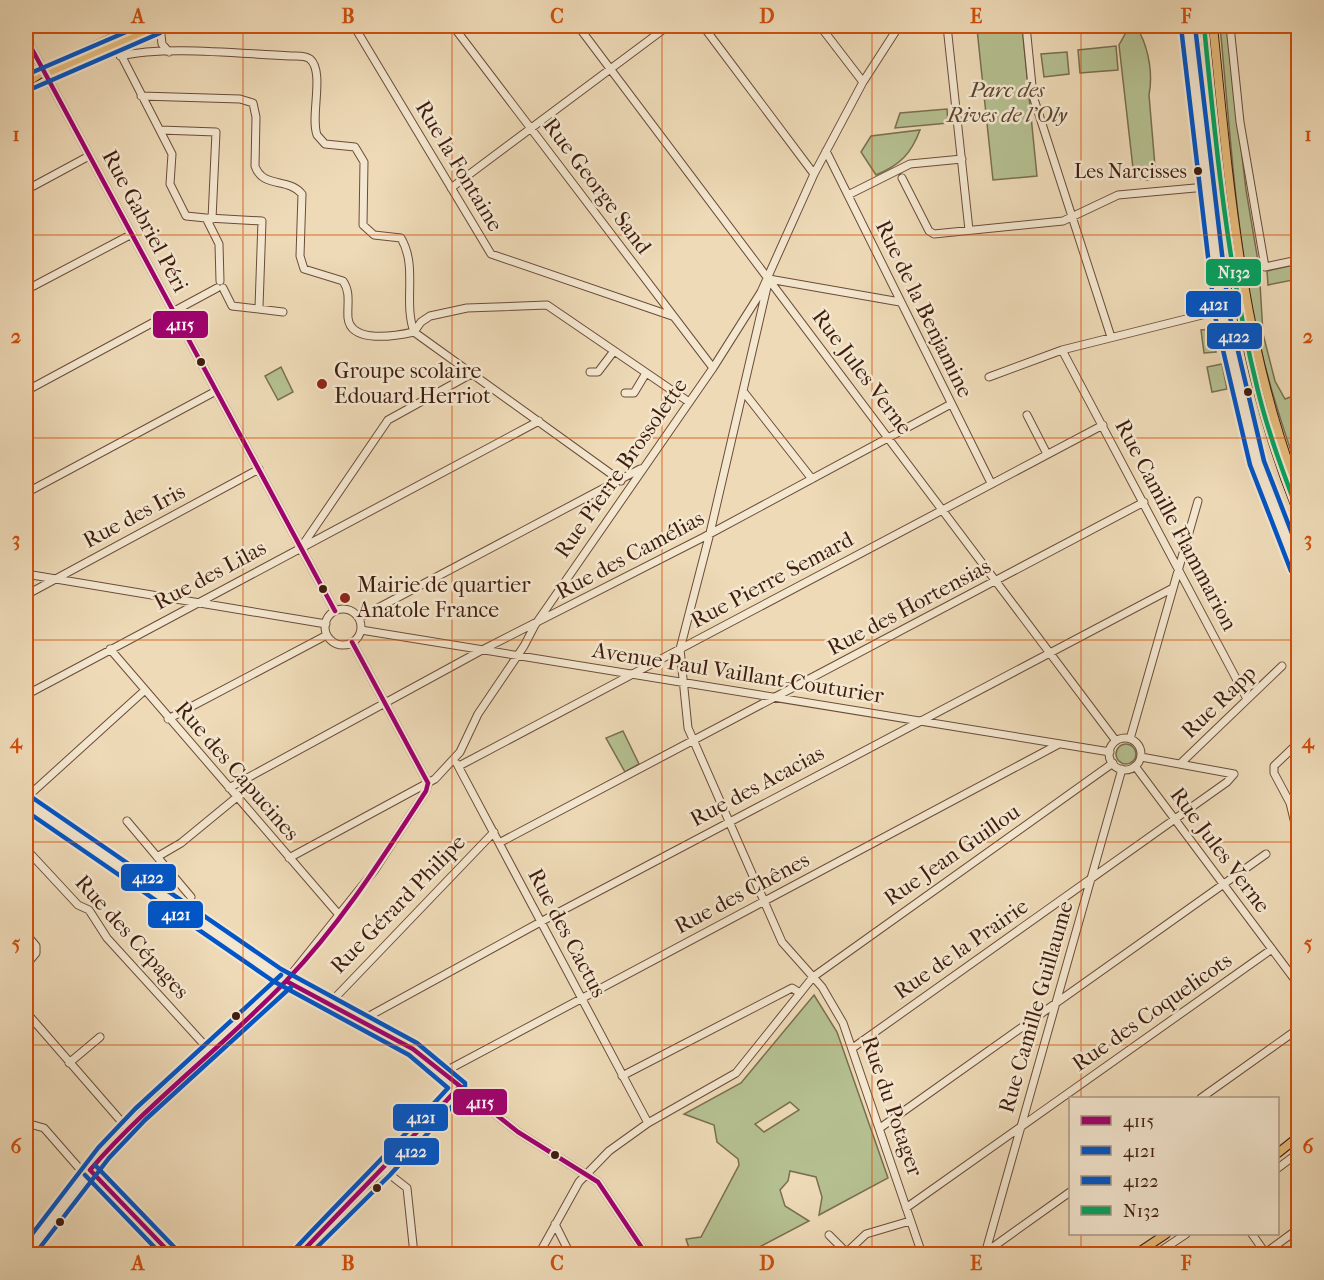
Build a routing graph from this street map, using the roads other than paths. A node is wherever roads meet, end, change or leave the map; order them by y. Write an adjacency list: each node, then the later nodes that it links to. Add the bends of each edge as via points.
1 (140, 26): 22 (main road, via 55,64)
2 (158, 26): 18 (main road); 19 (street, via 162,44)
3 (354, 26): 34 (street, Rue la Fontaine)
4 (453, 26): 26 (street, Rue George Sand)
5 (578, 26): 21 (street, Rue Jules Verne)
6 (668, 26): 21 (street)
7 (703, 26): 31 (street)
8 (820, 26): 23 (street)
9 (901, 26): 10 (street); 23 (street, Rue Pierre Brossolette)
10 (928, 26)
11 (947, 26): 30 (street)
12 (1026, 26): 38 (street, via 1033,96)
13 (1188, 26): 33 (street)
14 (1204, 26): 84 (main road, via 1238,307 1256,388)
15 (1212, 26): 79 (main road, via 1246,306 1264,388)
16 (1230, 26): 41 (street, via 1240,122 1265,267)
17 (26, 38): 22 (street, Rue Gabriel Péri)
18 (116, 45): 20 (street); 22 (main road)
19 (169, 52): 20 (street); 53 (street, via 311,60 316,74 317,135 325,144 355,147 364,162 363,225 374,235 401,238 410,253 409,318)
20 (120, 56): 25 (street)
21 (610, 69): 26 (street); 42 (street, Rue Jules Verne)
22 (45, 73): 24 (main road); 29 (street, Rue Gabriel Péri)
23 (863, 82): 28 (street, Rue Pierre Brossolette)
24 (26, 83)
25 (141, 96): 27 (street); 53 (street, via 240,99 253,103 257,172 269,182 291,185 302,194 300,256 304,269 343,281 348,288 348,318 355,331 395,336)
26 (531, 129): 34 (street); 51 (street, Rue George Sand)
27 (160, 130): 37 (street, via 172,154 170,184 186,216); 37 (street, via 216,132)
28 (826, 151): 31 (street, Rue Pierre Brossolette); 36 (street, Rue de la Benjamine)
29 (89, 156): 35 (street); 40 (street, Rue Gabriel Péri)
30 (962, 159): 36 (street, via 910,164); 39 (street)
31 (814, 174): 42 (street, Rue Pierre Brossolette)
32 (902, 178): 39 (street, via 929,231 934,234)
33 (1206, 187): 38 (street, via 1118,195); 47 (street)
34 (451, 188): 51 (street, Rue la Fontaine, via 497,258)
35 (26, 190)
36 (848, 195): 45 (street, Rue de la Benjamine)
37 (209, 218): 43 (street, via 219,244); 46 (street, via 262,221)
38 (1072, 218): 39 (street); 54 (street)
39 (969, 230)
40 (132, 234): 44 (street); 48 (street, Rue Gabriel Péri)
41 (1299, 260)
42 (769, 279): 45 (street); 50 (street, Rue Pierre Brossolette); 52 (street, Rue du Potager); 71 (street, Rue Jules Verne)
43 (220, 286): 46 (street, via 232,306); 48 (street)
44 (26, 290)
45 (900, 302): 67 (street, Rue de la Benjamine)
46 (259, 307): 49 (street)
47 (1222, 310): 54 (street); 89 (street, via 1257,464)
48 (174, 312): 62 (street); 63 (street, Rue Gabriel Péri)
49 (283, 312)
50 (747, 314): 52 (street, via 754,313); 57 (street, Rue Pierre Brossolette)
51 (672, 316): 57 (street, Rue George Sand)
52 (760, 319): 64 (street, Rue du Potager)
53 (414, 332): 56 (street, via 430,316 467,308 547,305); 60 (street)
54 (1111, 337): 55 (street)
55 (1062, 350): 61 (street); 70 (street, Rue Camille Flammarion)
56 (614, 351): 58 (street, via 598,372); 59 (street)
57 (713, 368): 66 (street, Rue Pierre Brossolette)
58 (591, 372)
59 (646, 372): 65 (street, via 634,393); 66 (street)
60 (473, 374): 69 (street); 85 (street, via 388,420)
61 (989, 377)
62 (26, 391)
63 (216, 391): 74 (street, Rue Gabriel Péri); 80 (street)
64 (743, 391): 75 (street); 86 (street, Rue du Potager)
65 (625, 393)
66 (689, 402): 73 (street, Rue Pierre Brossolette)
67 (951, 405): 71 (street, Rue des Camélias); 77 (street, Rue de la Benjamine)
68 (1027, 415): 72 (street)
69 (539, 421): 76 (street); 87 (street, Rue des Lilas)
70 (1103, 425): 72 (street, Rue Pierre Semard); 82 (street, Rue Camille Flammarion)
71 (888, 438): 75 (street, Rue des Camélias); 83 (street, Rue Jules Verne)
72 (1047, 454): 77 (street, Rue Pierre Semard)
73 (642, 468): 76 (street); 78 (street, Rue Pierre Brossolette)
74 (259, 469): 88 (street, Rue Gabriel Péri); 92 (street, Rue des Iris)
75 (812, 479): 86 (street, Rue des Camélias)
76 (620, 480): 78 (street); 100 (street)
77 (991, 483): 83 (street, Rue Pierre Semard)
78 (630, 487): 98 (street, Rue Pierre Brossolette)
79 (1299, 490)
80 (26, 493)
81 (1198, 501): 90 (street)
82 (1144, 502): 90 (street, Rue Camille Flammarion); 93 (street, Rue des Hortensias)
83 (942, 510): 93 (street, Rue Jules Verne); 108 (street, Rue Pierre Semard)
84 (1299, 512)
85 (312, 529): 87 (street); 88 (street)
86 (710, 533): 97 (street, Rue des Camélias); 108 (street, Rue du Potager)
87 (317, 539): 88 (street, Rue des Lilas)
88 (301, 548): 96 (street, Rue des Lilas); 99 (street, Rue Gabriel Péri)
89 (1299, 568)
90 (1178, 569): 94 (street); 117 (street, Rue Camille Flammarion)
91 (26, 574): 92 (street)
92 (56, 579): 95 (street, Rue des Iris); 96 (street)
93 (996, 581): 109 (street, Rue Jules Verne); 116 (street, Rue des Hortensias)
94 (1173, 588): 109 (street, Rue des Acacias); 121 (street)
95 (26, 595)
96 (198, 603): 101 (street); 106 (street, Rue des Lilas)
97 (571, 606): 98 (street, via 554,613); 102 (street, Rue des Camélias)
98 (547, 608): 102 (street, Rue Pierre Brossolette)
99 (335, 611): 100 (street, via 351,611); 101 (street)
100 (359, 618): 103 (street)
101 (326, 624): 104 (street)
102 (535, 625): 107 (street, Rue des Camélias); 110 (street, Rue Pierre Brossolette)
103 (361, 630): 105 (street); 107 (street, Avenue Paul Vaillant-Couturier)
104 (327, 635): 105 (street, via 341,645); 119 (street)
105 (352, 642): 118 (street)
106 (110, 649): 114 (street, Rue des Capucines); 115 (street, Rue des Lilas)
107 (484, 649): 110 (street, Avenue Paul Vaillant-Couturier); 118 (street, Rue des Camélias)
108 (680, 649): 112 (street, Rue Pierre Semard); 113 (street, Rue du Potager)
109 (1049, 652): 120 (street, Rue des Acacias); 122 (street, Rue Jules Verne)
110 (518, 655): 112 (street, Avenue Paul Vaillant-Couturier); 128 (street, Rue Pierre Brossolette)
111 (1282, 666): 117 (street, Rue Rapp)
112 (633, 674): 113 (street, Avenue Paul Vaillant-Couturier); 131 (street, Rue Pierre Semard)
113 (682, 682): 116 (street, Avenue Paul Vaillant-Couturier); 123 (street, Rue du Potager)
114 (144, 691): 119 (street, Rue des Capucines); 137 (street)
115 (26, 694)
116 (775, 698): 120 (street, Avenue Paul Vaillant-Couturier); 123 (street, Rue des Hortensias)
117 (1247, 699): 129 (street, Rue Rapp)
118 (386, 705): 134 (street); 135 (street, Rue des Camélias)
119 (168, 719): 135 (street, Rue des Capucines)
120 (920, 720): 125 (street, Avenue Paul Vaillant-Couturier); 140 (street, Rue des Acacias)
121 (1130, 739): 122 (street); 127 (street, via 1140,748)
122 (1116, 741): 126 (street)
123 (693, 742): 140 (street, Rue du Potager); 143 (street, Rue des Hortensias)
124 (1299, 743): 142 (street, via 1278,761 1274,773 1290,803)
125 (1060, 744): 126 (street, Avenue Paul Vaillant-Couturier); 151 (street, Rue des Chênes)
126 (1110, 752): 130 (street)
127 (1141, 757): 129 (street); 132 (street)
128 (453, 760): 131 (street, Rue des Cactus); 134 (street, Rue Pierre Brossolette)
129 (1181, 763): 138 (street, Rue de la Prairie, via 1234,774)
130 (1113, 764): 133 (street); 157 (street, Rue Jean Guillou)
131 (459, 766): 141 (street, Rue des Cactus)
132 (1135, 766): 133 (street); 138 (street, Rue Jules Verne)
133 (1122, 769): 148 (street, Rue Camille Guillaume)
134 (428, 783): 147 (street); 152 (street, Rue Pierre Brossolette, via 374,871)
135 (229, 788): 136 (street, Rue des Capucines)
136 (237, 797): 146 (street, via 181,843); 147 (street, Rue des Capucines)
137 (26, 800): 158 (street)
138 (1174, 819): 148 (street, Rue de la Prairie); 149 (street, Rue Jules Verne)
139 (127, 821): 146 (street)
140 (728, 822): 151 (street, Rue du Potager); 153 (street, Rue des Acacias)
141 (494, 832): 143 (street, Rue des Cactus); 162 (street, Rue Gérard Philipe)
142 (1299, 836)
143 (499, 843): 153 (street, Rue des Cactus)
144 (26, 849): 169 (street, Rue des Cépages, via 78,905 89,910 107,938)
145 (1266, 854): 149 (street)
146 (157, 857): 150 (street)
147 (289, 858): 152 (street, Rue des Capucines)
148 (1091, 878): 163 (street, Rue Camille Guillaume); 168 (street, Rue de la Prairie)
149 (1223, 884): 155 (street, Rue Jules Verne); 163 (street)
150 (191, 897)
151 (764, 902): 157 (street, Rue du Potager, via 782,942); 161 (street, Rue des Chênes)
152 (340, 915): 158 (street, Rue Pierre Brossolette)
153 (541, 921): 161 (street, Rue des Cactus); 165 (street, Rue des Acacias)
154 (26, 934): 156 (street, via 36,946 36,953)
155 (1272, 949): 159 (street, Rue Jules Verne); 177 (street, Rue des Coquelicots)
156 (26, 965)
157 (813, 977): 160 (street, Rue Jean Guillou); 168 (street, Rue du Potager, via 833,1005)
158 (286, 981): 162 (street); 169 (street, Rue Pierre Brossolette)
159 (1299, 984)
160 (800, 993): 172 (street, via 792,988); 176 (street, Rue Jean Guillou, via 736,1073)
161 (582, 999): 171 (street, Rue des Chênes); 172 (street, Rue des Cactus)
162 (330, 1003): 165 (street)
163 (1056, 1003): 177 (street, Rue Camille Guillaume); 179 (street)
164 (26, 1014): 170 (street)
165 (362, 1020): 171 (street, via 413,1049)
166 (1299, 1029): 174 (street)
167 (100, 1037): 170 (street)
168 (854, 1047): 179 (street, Rue du Potager)
169 (210, 1051): 178 (street, Rue Pierre Brossolette)
170 (69, 1063): 178 (street)
171 (442, 1073): 173 (street)
172 (622, 1076): 176 (street, Rue des Cactus)
173 (459, 1087): 184 (street); 186 (street, via 518,1132)
174 (1202, 1097)
175 (26, 1123): 185 (street, via 44,1128)
176 (648, 1123): 186 (street, Rue Jean Guillou, via 609,1151)
177 (1021, 1127): 188 (street, Rue des Coquelicots); 196 (street, Rue Camille Guillaume)
178 (127, 1128): 185 (street, Rue Pierre Brossolette)
179 (880, 1128): 188 (street, Rue du Potager)
180 (1299, 1137): 181 (main road)
181 (1279, 1152)
182 (1299, 1153): 183 (street)
183 (1279, 1167)
184 (384, 1170): 199 (street); 200 (street, via 407,1188)
185 (88, 1173): 197 (street, Rue Pierre Brossolette); 198 (street)
186 (587, 1176): 190 (street, Rue Jean Guillou, via 579,1182); 203 (street, via 598,1182)
187 (1069, 1193): 196 (street)
188 (906, 1208): 189 (street, Rue du Potager)
189 (910, 1221): 204 (street, via 866,1234); 205 (street, Rue du Potager)
190 (555, 1224): 201 (street, Rue Jean Guillou); 202 (street)
191 (1299, 1229): 208 (street)
192 (829, 1235): 204 (street)
193 (1163, 1235): 206 (main road)
194 (1183, 1235): 207 (street)
195 (1253, 1235): 208 (street)
196 (985, 1253)
197 (26, 1254)
198 (171, 1254)
199 (300, 1254)
200 (414, 1254)
201 (539, 1254)
202 (570, 1254)
203 (646, 1254)
204 (847, 1254)
205 (922, 1254)
206 (1136, 1254)
207 (1156, 1254)
208 (1265, 1254)

